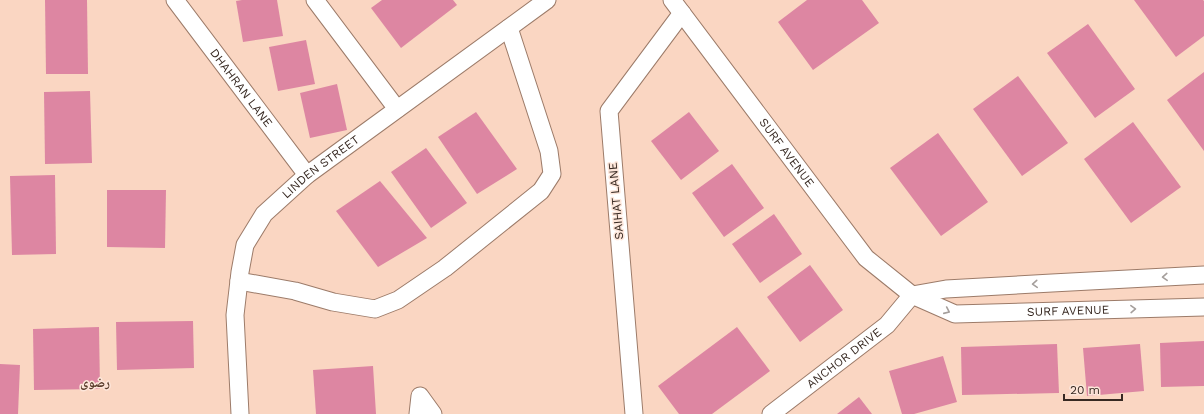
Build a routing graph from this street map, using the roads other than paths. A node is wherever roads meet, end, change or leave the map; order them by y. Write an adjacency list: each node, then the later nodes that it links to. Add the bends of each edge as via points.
1 (175, 0): 7 (street, DHAHRAN LANE)
2 (315, 0): 6 (street)
3 (539, 2): 5 (street, LINDEN STREET)
4 (677, 6): 10 (street, SURF AVENUE, via 866,258); 15 (street, SAIHAT LANE, via 609,111)
5 (509, 28): 6 (street, LINDEN STREET); 9 (street, via 550,151 552,174 541,191 445,268 398,300 375,309)
6 (397, 109): 7 (street, LINDEN STREET)
7 (307, 175): 9 (street, LINDEN STREET, via 264,214 245,245)
8 (1204, 275): 10 (street, one-way to 10, via 946,289)
9 (239, 281): 12 (street, LINDEN STREET, via 235,315)
10 (912, 295): 11 (street, SURF AVENUE, one-way to 11, via 955,314); 16 (street, ANCHOR DRIVE, via 887,325)
11 (1204, 307)
12 (240, 414)
13 (418, 414): 14 (street, via 420,396)
14 (433, 414)
15 (634, 414)
16 (771, 414)

